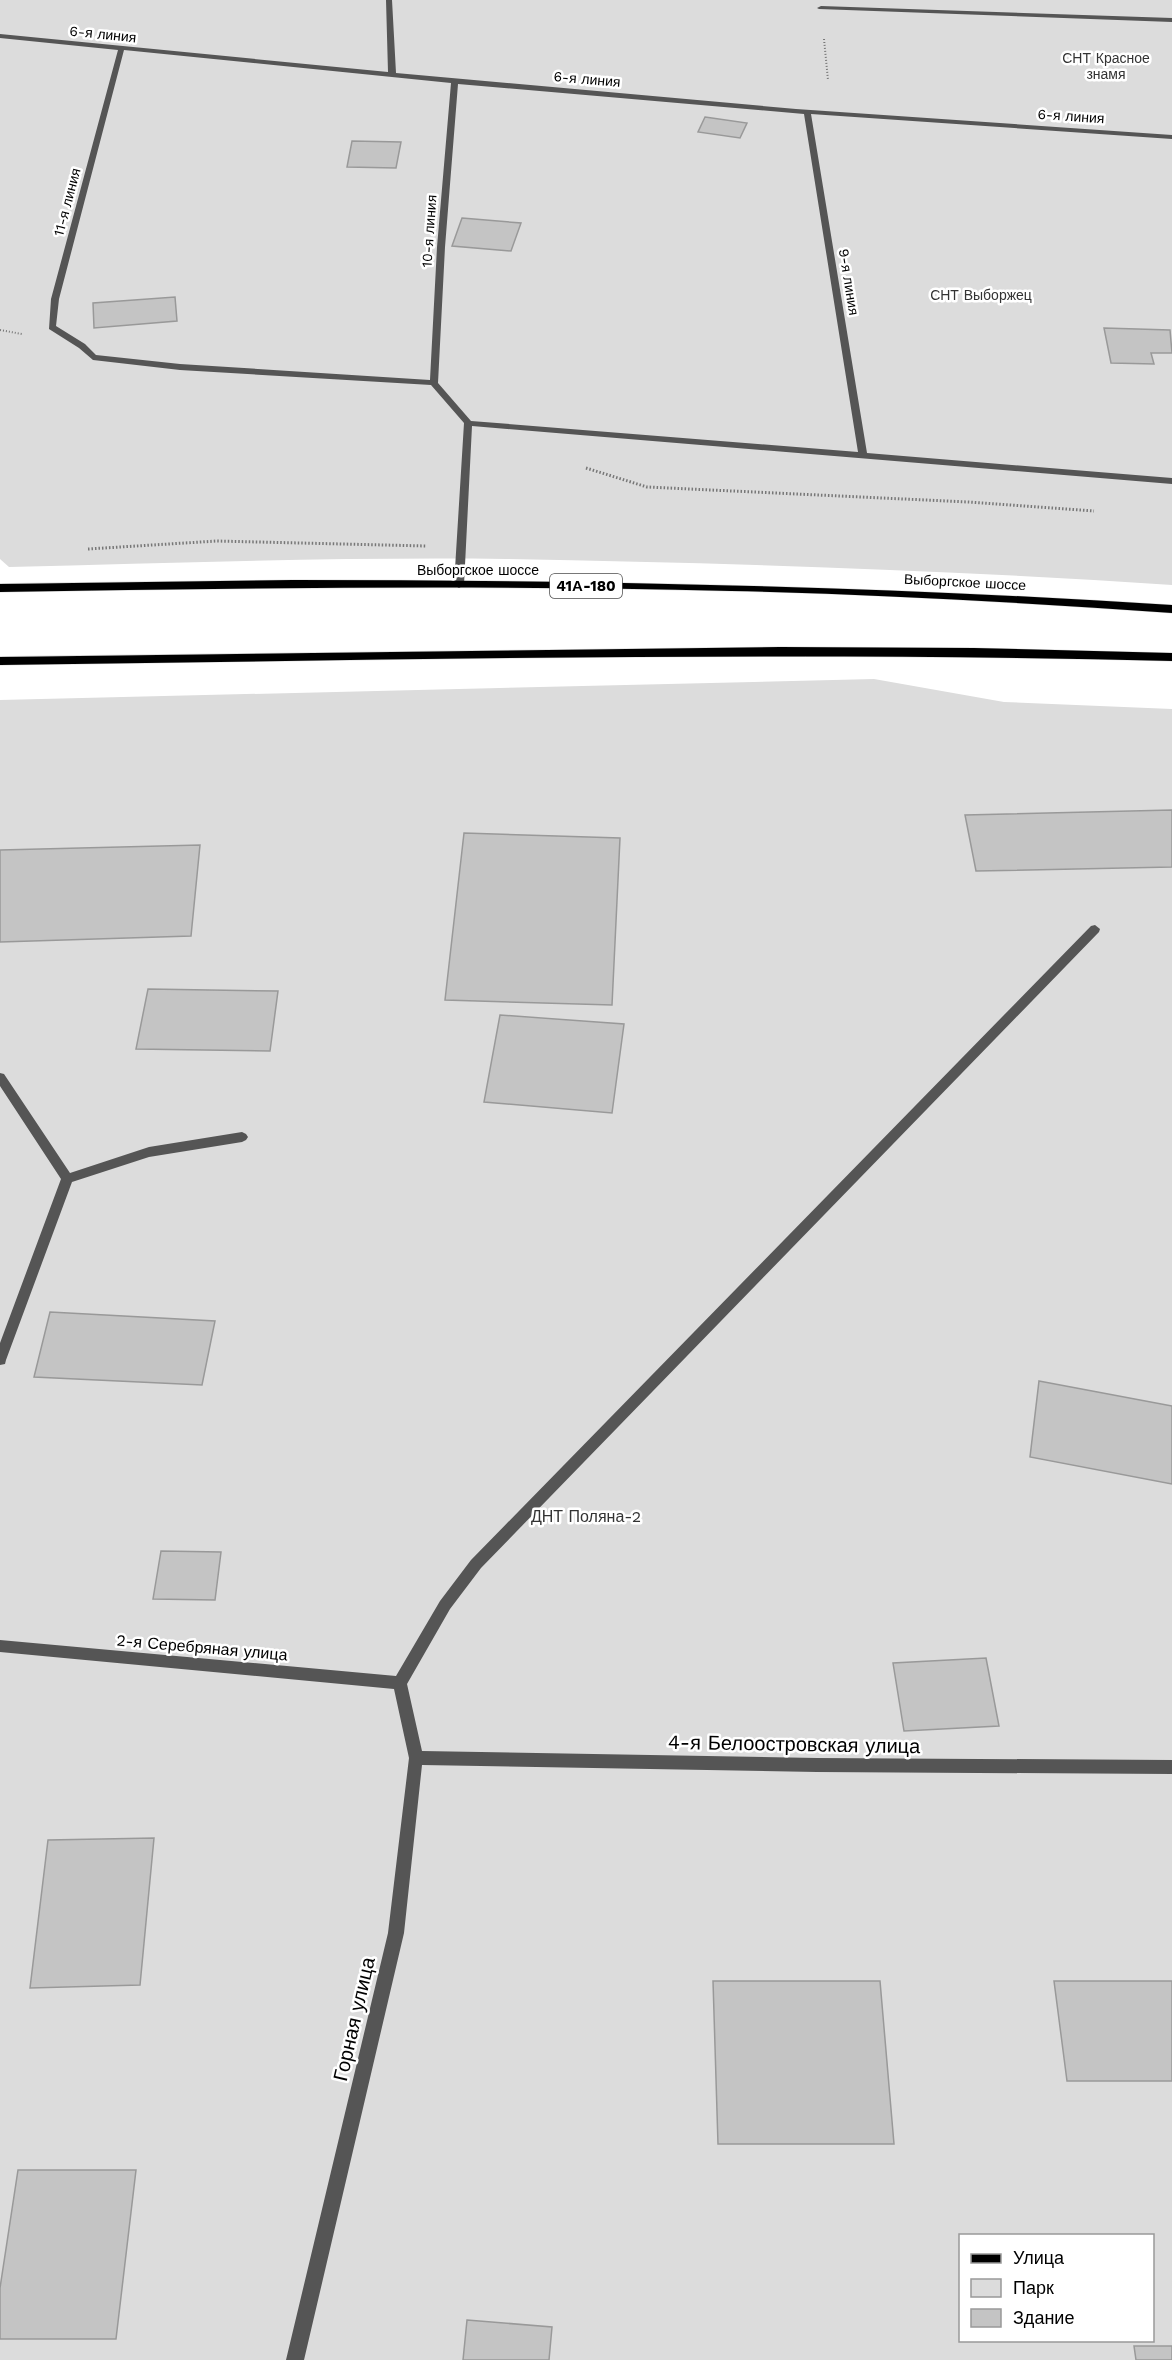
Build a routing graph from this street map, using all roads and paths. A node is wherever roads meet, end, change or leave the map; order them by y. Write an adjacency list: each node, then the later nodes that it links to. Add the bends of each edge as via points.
1 (389, 0): 6 (street)
2 (821, 8): 3 (street); 9 (path)
3 (1172, 20)
4 (0, 36): 5 (street, 6-я линия)
5 (121, 50): 6 (street, 6-я линия); 11 (street, 11-я линия, via 55,299 52,327 93,357 180,367)
6 (392, 74): 7 (street, 6-я линия)
7 (455, 81): 8 (street, 6-я линия); 11 (street, 10-я линия)
8 (807, 112): 9 (street, 6-я линия); 13 (street, 9-я линия)
9 (831, 113): 10 (street, 6-я линия)
10 (1172, 136)
11 (434, 383): 12 (street)
12 (468, 423): 13 (street); 17 (street)
13 (863, 457): 15 (street)
14 (581, 466): 16 (path, via 647,487)
15 (1172, 481)
16 (1103, 512)
17 (462, 546): 18 (path, via 217,541); 19 (street)
18 (80, 550)
19 (459, 585): 20 (main road, Выборгское шоссе / 41А-180); 21 (main road, Выборгское шоссе / 41А-180, via 736,588)
20 (0, 588)
21 (1172, 609)
22 (1172, 657): 23 (main road, via 780,651)
23 (0, 661)
24 (1095, 929): 30 (street, via 476,1564 445,1605)
25 (0, 1077): 27 (street)
26 (242, 1137): 27 (street, via 149,1152)
27 (67, 1179): 28 (street)
28 (0, 1360)
29 (0, 1646): 30 (street, 2-я Серебряная улица)
30 (400, 1683): 31 (street, Горная улица)
31 (416, 1758): 32 (street, 4-я Белоостровская улица); 33 (street, Горная улица, via 396,1933)
32 (1172, 1767)
33 (295, 2360)

